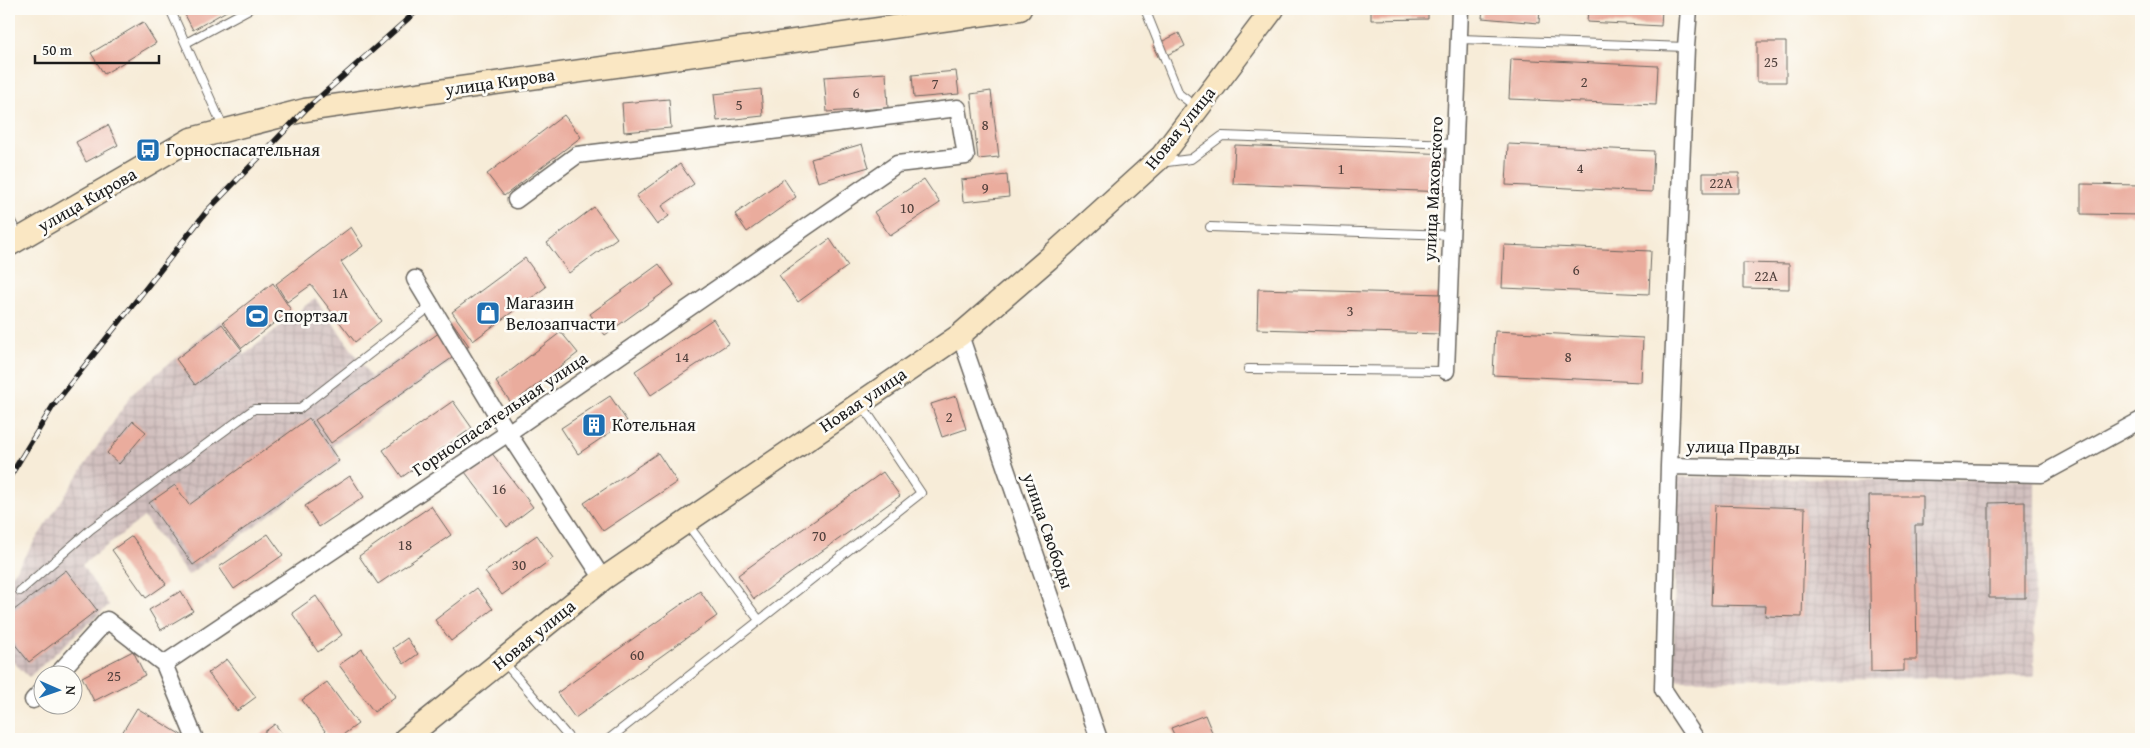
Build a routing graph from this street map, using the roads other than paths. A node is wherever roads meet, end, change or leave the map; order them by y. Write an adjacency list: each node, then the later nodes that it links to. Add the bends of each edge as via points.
1 (170, 9): 9 (lane)
2 (249, 9): 9 (lane)
3 (1020, 9): 12 (main road, улица Кирова, via 305,110)
4 (1145, 9): 11 (lane, via 1179,94)
5 (1273, 9): 11 (main road, Новая улица)
6 (1460, 9): 8 (street, улица Маховского)
7 (1689, 9): 10 (street, улица Правды)
8 (1460, 39): 10 (lane); 13 (street, улица Маховского)
9 (186, 43): 12 (lane)
10 (1686, 47): 28 (street, улица Правды)
11 (1198, 108): 14 (main road, Новая улица)
12 (225, 130): 19 (main road, улица Кирова, via 191,139)
13 (1455, 144): 14 (lane, via 1222,136 1191,159 1167,162); 18 (street, улица Маховского)
14 (1162, 156): 22 (main road, Новая улица)
15 (516, 200): 27 (street, Горноспасательная улица, via 577,155 958,108 966,156 897,164)
16 (9, 218): 19 (lane)
17 (1210, 227): 18 (lane)
18 (1450, 234): 24 (street, улица Маховского)
19 (14, 242)
20 (415, 279): 21 (street)
21 (431, 306): 27 (street); 31 (lane, via 299,409 254,409 91,529)
22 (960, 335): 25 (main road, Новая улица); 40 (street, улица Свободы)
23 (1248, 369): 24 (lane)
24 (1446, 371)
25 (860, 402): 29 (main road, Новая улица); 32 (lane, via 920,493)
26 (2141, 420): 28 (street, улица Правды, via 2042,474)
27 (508, 433): 30 (street); 34 (street, Горноспасательная улица)
28 (1669, 466): 41 (street, via 1663,689)
29 (686, 521): 30 (main road, Новая улица); 32 (lane)
30 (603, 579): 33 (main road, Новая улица)
31 (20, 591)
32 (759, 620): 39 (lane)
33 (503, 660): 37 (main road, Новая улица); 38 (lane)
34 (164, 664): 35 (street, via 107,620); 36 (street)
35 (65, 666)
36 (195, 739)
37 (405, 739)
38 (570, 739)
39 (609, 739)
40 (1099, 739)
41 (1696, 739)

